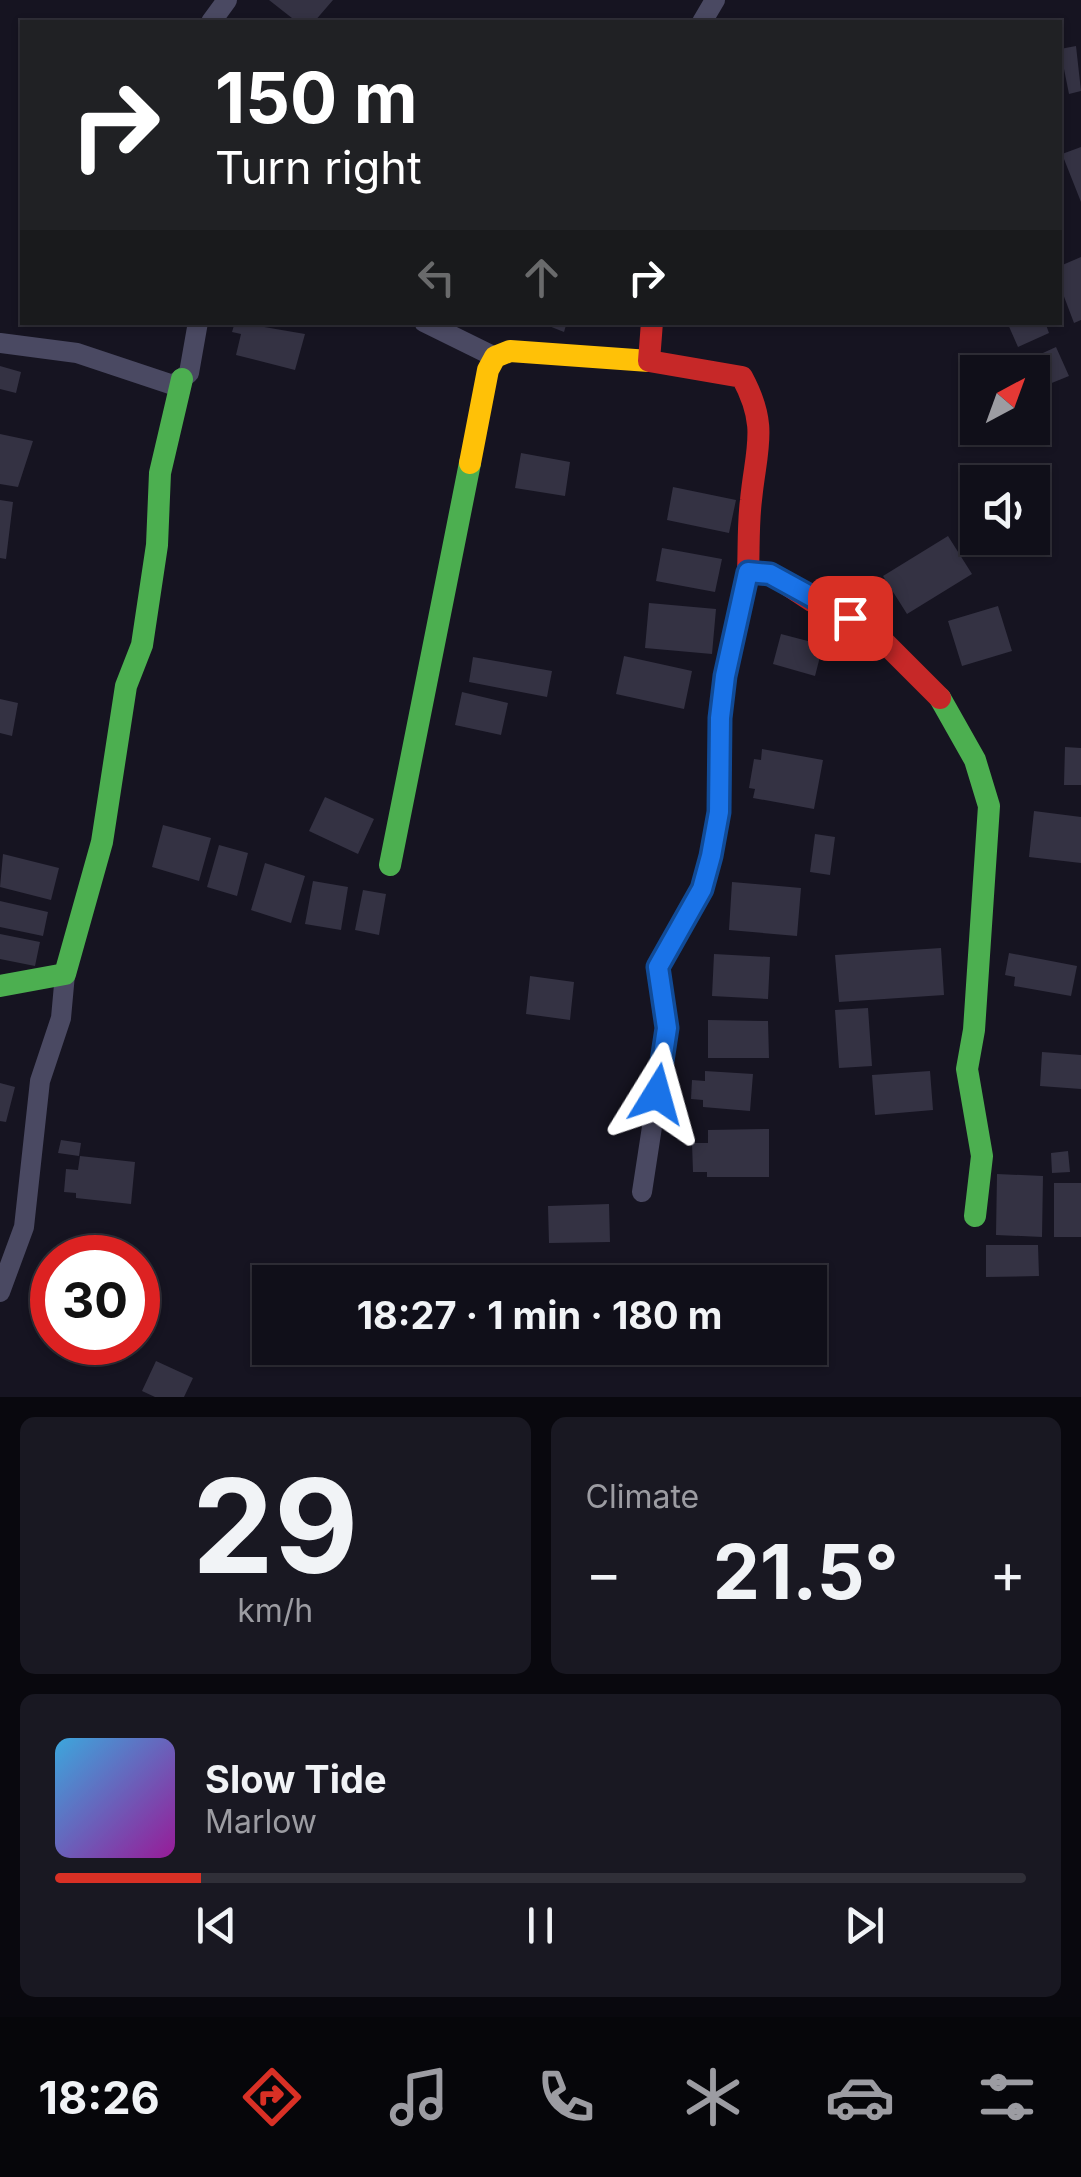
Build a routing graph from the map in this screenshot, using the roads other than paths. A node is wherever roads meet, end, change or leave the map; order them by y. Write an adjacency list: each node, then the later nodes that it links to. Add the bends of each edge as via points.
1 (198, 325): 7 (street, via 190,373)
2 (430, 325): 5 (street)
3 (652, 325): 6 (street)
4 (0, 344): 7 (street, via 77,353 173,385)
5 (495, 357): 6 (street, via 510,350); 9 (street)
6 (649, 361): 8 (street, via 742,376 760,410 762,455 752,494)
7 (182, 379): 10 (street, via 160,473 158,546 142,645 126,686 102,842)
8 (748, 572): 12 (street, via 725,676 711,856 702,889 658,967 667,1028); 13 (street, via 770,574 868,626 936,692 975,760 989,806 967,1069 982,1156)
9 (390, 865)
10 (64, 974): 11 (street); 14 (street, via 61,1018 40,1081 24,1227)
11 (0, 986)
12 (642, 1192)
13 (975, 1216)
14 (0, 1292)

